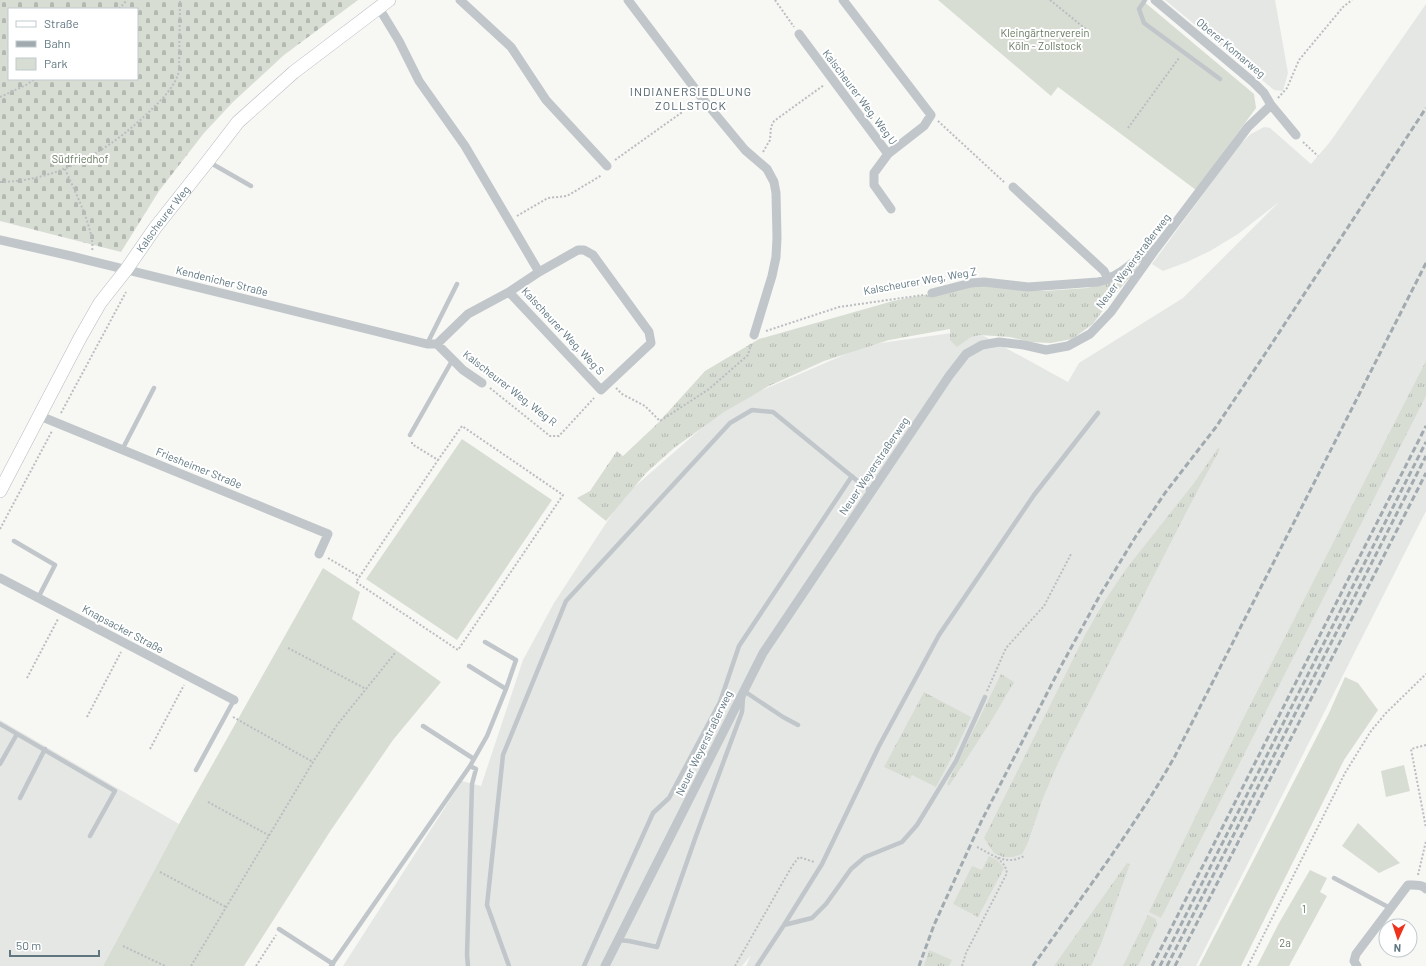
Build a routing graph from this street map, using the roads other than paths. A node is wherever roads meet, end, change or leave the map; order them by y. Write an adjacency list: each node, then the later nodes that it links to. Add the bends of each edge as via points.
1 (460, 0): 13 (street, via 512,47 546,100)
2 (628, 0): 25 (street, via 702,98 745,150 767,168 774,182 776,257)
3 (843, 0): 11 (street, via 931,115 924,126)
4 (1145, 0): 8 (lane, via 1140,9 1144,23)
5 (1155, 0): 9 (street, Oberer Komarweg, via 1253,82)
6 (384, 4): 12 (street, Kalscheurer Weg, via 294,72 238,122); 20 (street, Kalscheurer Weg, Weg S, via 419,81 465,146)
7 (799, 34): 11 (street, Kalscheurer Weg, Weg U)
8 (1220, 79)
9 (1271, 105): 10 (street, Oberer Komarweg); 18 (street, Neuer Weyerstraßerweg, via 1248,127)
10 (1296, 135)
11 (888, 154): 16 (street, Kalscheurer Weg, Weg U, via 874,173 874,185)
12 (208, 161): 14 (lane); 19 (street, Kalscheurer Weg, via 155,228)
13 (607, 166)
14 (251, 186)
15 (1013, 187): 21 (street, via 1104,271)
16 (891, 209)
17 (0, 240): 19 (street, Kendenicher Straße)
18 (1155, 250): 21 (street, Kalscheurer Weg, Weg Z, via 1149,249 1121,273); 37 (street, Neuer Weyerstraßerweg, via 1111,312 1090,334 1068,346 1046,350 999,342 982,345 966,354)
19 (126, 270): 26 (street, Kendenicher Straße); 32 (street, Kalscheurer Weg, via 100,303)
20 (539, 272): 23 (street, Kalscheurer Weg, Weg S); 23 (street, Kalscheurer Weg, Weg S, via 578,250 593,254 649,332 651,342 601,390)
21 (1108, 279): 24 (street, Kalscheurer Weg, Weg Z, via 1028,287 971,283)
22 (457, 284): 26 (lane)
23 (509, 292): 27 (street, Kalscheurer Weg, Weg S, via 468,314)
24 (932, 293)
25 (754, 335)
26 (426, 344): 27 (street, Kendenicher Straße)
27 (437, 344): 28 (street, Kalscheurer Weg, Weg R)
28 (453, 359): 29 (street, Kalscheurer Weg, Weg R, via 463,370); 33 (lane)
29 (482, 383)
30 (154, 388): 34 (lane)
31 (1098, 413): 62 (lane, via 1034,495 939,635 879,746 822,864)
32 (40, 416): 34 (street, Friesheimer Straße); 36 (street, Kalscheurer Weg)
33 (410, 435)
34 (122, 450): 39 (street, Friesheimer Straße, via 328,534)
35 (852, 476): 37 (lane); 67 (lane, via 773,412 752,410 730,423 566,601 504,755 488,905); 68 (lane, via 739,646 720,702 669,798 653,813)
36 (0, 491)
37 (871, 492): 45 (street, Neuer Weyerstraßerweg, via 763,653)
38 (14, 541): 41 (lane, via 55,565)
39 (319, 554)
40 (0, 578): 41 (street, Knapsacker Straße)
41 (38, 598): 47 (street, Knapsacker Straße)
42 (485, 642): 44 (lane, via 516,660)
43 (469, 666): 44 (lane)
44 (506, 688): 53 (lane, via 487,736)
45 (744, 691): 49 (lane); 64 (street, Neuer Weyerstraßerweg); 64 (lane, via 742,712 657,947)
46 (984, 697): 62 (lane, via 956,761 918,825 902,842 865,857 851,869 826,904 812,918)
47 (234, 700): 56 (lane)
48 (0, 724): 51 (lane)
49 (798, 725)
50 (423, 726): 53 (lane)
51 (17, 734): 52 (lane); 54 (lane)
52 (45, 749): 57 (lane); 58 (lane, via 115,791)
53 (474, 759): 55 (lane)
54 (0, 764)
55 (470, 766): 65 (lane); 66 (lane, via 476,769 472,784 466,955)
56 (196, 770)
57 (20, 798)
58 (90, 836)
59 (1334, 878): 61 (lane)
60 (1426, 889): 61 (street, via 1408,885)
61 (1390, 908): 71 (street, via 1356,954 1354,961)
62 (784, 925): 70 (lane)
63 (279, 929): 65 (lane)
64 (618, 940): 69 (street, Neuer Weyerstraßerweg)
65 (332, 965)
66 (468, 966)
67 (509, 966)
68 (584, 966)
69 (605, 966)
70 (757, 966)
71 (1357, 966)

